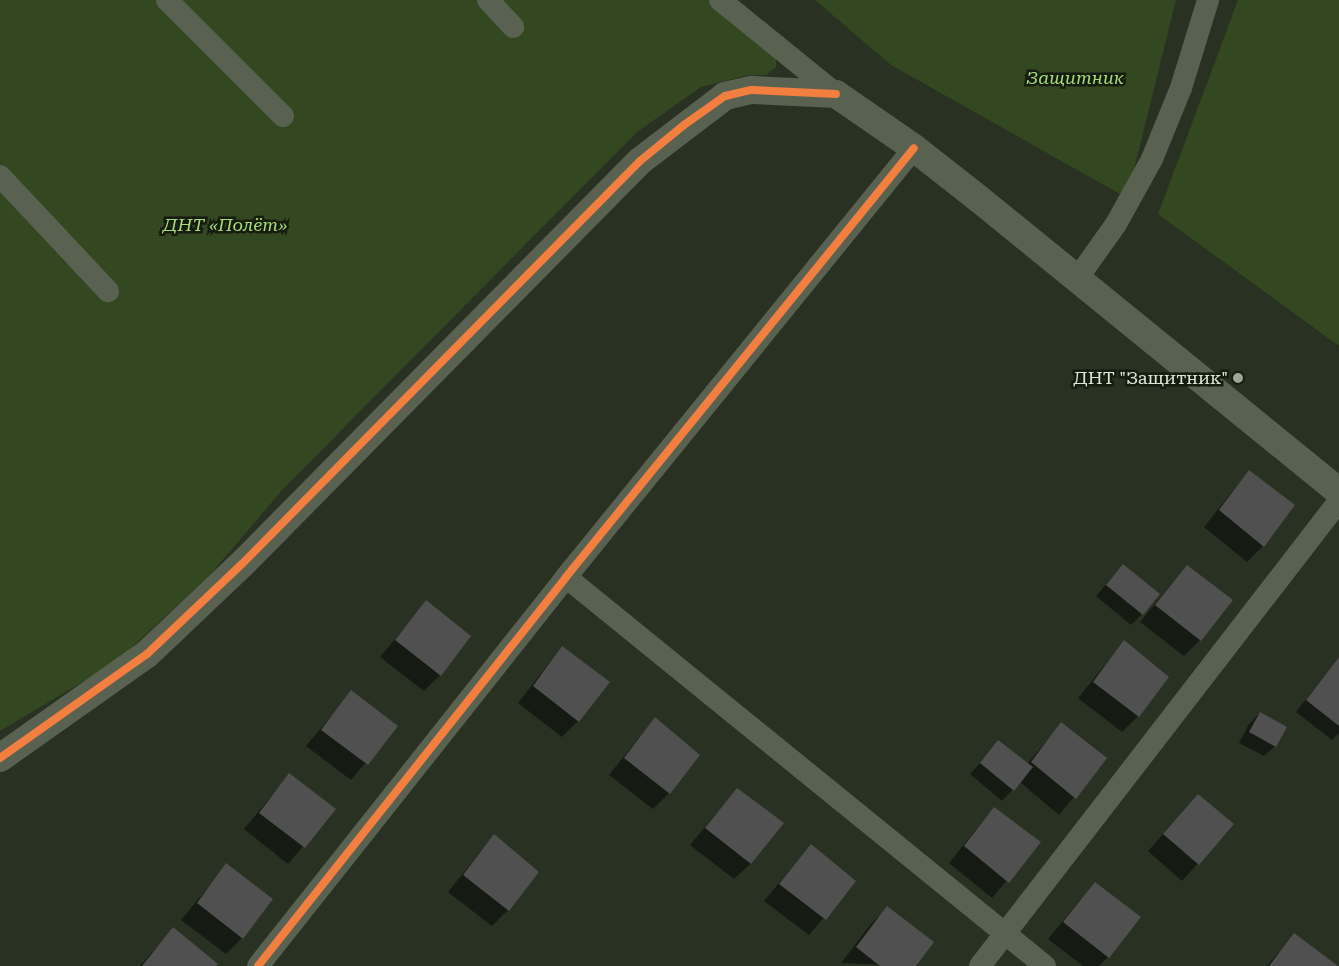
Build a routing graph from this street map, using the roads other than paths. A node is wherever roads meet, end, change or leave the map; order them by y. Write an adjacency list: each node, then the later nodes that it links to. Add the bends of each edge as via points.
1 (167, 0): 7 (street)
2 (488, 0): 5 (street)
3 (720, 0): 6 (street)
4 (1208, 0): 10 (street, via 1181,88 1152,159 1116,224)
5 (513, 27)
6 (836, 94): 8 (street); 15 (street, via 752,90 726,96 684,125 640,160 249,557 147,654)
7 (283, 116)
8 (914, 148): 10 (street); 14 (street)
9 (0, 176): 11 (street)
10 (1076, 279): 12 (street)
11 (108, 291)
12 (1339, 492)
13 (1339, 501): 16 (street)
14 (566, 577): 16 (street); 17 (street)
15 (0, 758)
16 (1006, 934): 18 (street); 19 (street)
17 (258, 966)
18 (980, 966)
19 (1045, 966)

